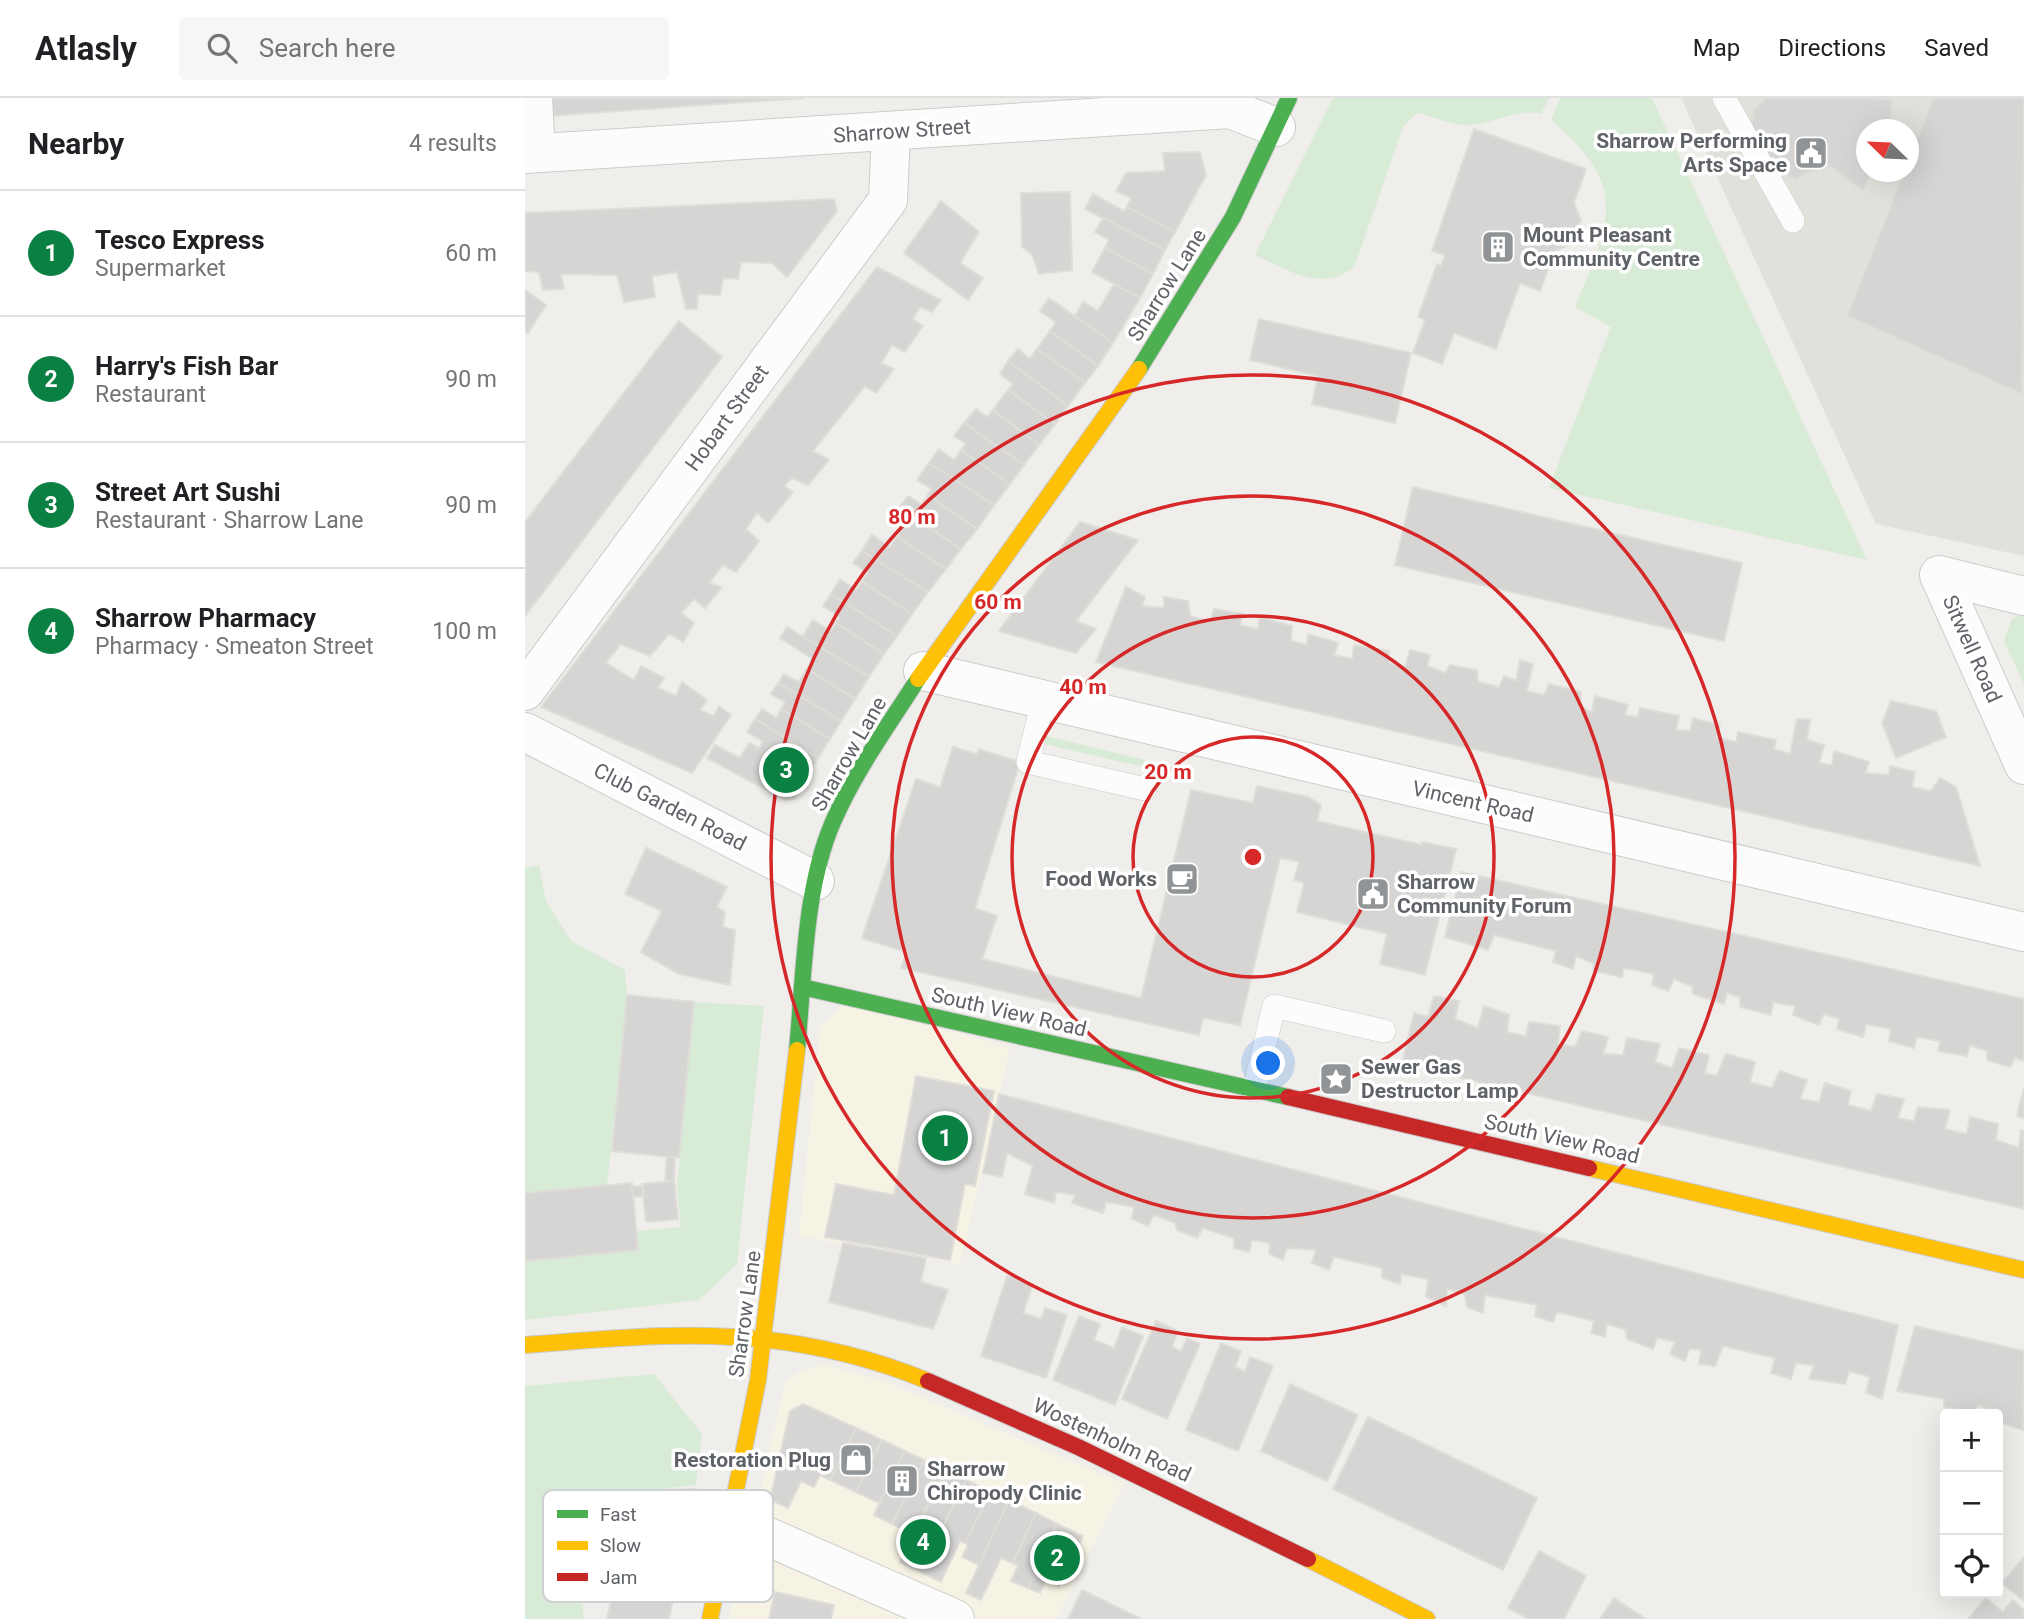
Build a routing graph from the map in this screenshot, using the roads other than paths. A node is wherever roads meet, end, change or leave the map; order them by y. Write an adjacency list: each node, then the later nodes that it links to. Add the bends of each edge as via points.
1 (533, 98): 5 (street)
2 (1724, 98): 6 (lane)
3 (1282, 113): 4 (street, Sharrow Street, via 1230,108); 8 (street, Sharrow Lane, via 1233,217 1157,344)
4 (891, 132): 5 (street, Sharrow Street); 9 (street, Hobart Street, via 888,200)
5 (530, 153)
6 (1793, 221)
7 (2024, 596): 12 (street, Sitwell Road, via 1939,575)
8 (923, 671): 10 (street, Vincent Road); 14 (street, Sharrow Lane, via 845,797)
9 (525, 691)
10 (1044, 701): 13 (lane, via 1028,762); 15 (street, Vincent Road)
11 (525, 732): 14 (street, Club Garden Road)
12 (2024, 765)
13 (1145, 789)
14 (815, 881): 16 (street, Sharrow Lane)
15 (2024, 932)
16 (802, 987): 18 (street, South View Road); 20 (street, Sharrow Lane)
17 (1384, 1031): 18 (lane, via 1274,1006)
18 (1254, 1090): 19 (street, South View Road)
19 (2024, 1270)
20 (764, 1338): 21 (street, Wostenholm Road, via 682,1333); 22 (street, Sharrow Lane); 25 (street, Wostenholm Road, via 854,1354 975,1401 1159,1483)
21 (525, 1345)
22 (736, 1490)
23 (773, 1539): 24 (street)
24 (955, 1619)
25 (1427, 1619)

